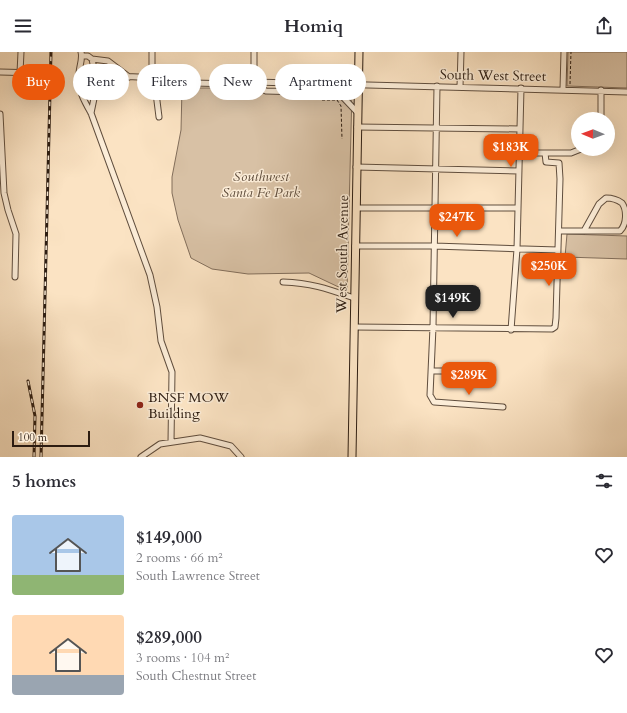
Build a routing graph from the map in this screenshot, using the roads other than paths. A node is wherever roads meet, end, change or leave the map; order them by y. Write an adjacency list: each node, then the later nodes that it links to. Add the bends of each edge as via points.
1 (21, 52): 9 (street)
2 (152, 52): 12 (street)
3 (254, 52): 13 (street)
4 (359, 52): 14 (main road, West South Avenue)
5 (461, 52): 21 (street)
6 (564, 52): 23 (street)
7 (81, 54): 8 (street); 32 (street, via 81,95)
8 (92, 59): 10 (street); 11 (street)
9 (20, 64)
10 (93, 64)
11 (112, 64)
12 (152, 64)
13 (254, 64)
14 (359, 64)
15 (0, 72): 16 (street)
16 (12, 72)
17 (129, 77): 18 (street, South West Street)
18 (137, 77)
19 (366, 84): 20 (street, South West Street)
20 (437, 86): 21 (street, South West Street); 36 (street)
21 (460, 86): 22 (street, South West Street)
22 (521, 88): 23 (street, South West Street); 37 (street)
23 (563, 89): 24 (street, South West Street)
24 (601, 90): 26 (street, South West Street); 31 (street)
25 (267, 91): 30 (street, via 339,93)
26 (627, 92)
27 (94, 100): 32 (street)
28 (157, 100): 34 (street)
29 (357, 100): 30 (main road, West South Avenue)
30 (357, 112): 35 (main road, West South Avenue)
31 (601, 112)
32 (92, 113): 62 (street, via 150,275 157,307 160,341 172,372)
33 (0, 114): 53 (street, via 4,194 16,234)
34 (159, 117)
35 (357, 127): 36 (street); 41 (main road, West South Avenue)
36 (436, 129): 37 (street); 42 (street)
37 (520, 129): 38 (street)
38 (520, 153): 39 (street); 43 (street)
39 (545, 153): 40 (street); 48 (street, via 546,162 559,163)
40 (571, 153)
41 (356, 167): 42 (street); 45 (main road, West South Avenue)
42 (436, 169): 43 (street); 44 (street)
43 (519, 171): 46 (street)
44 (435, 207): 45 (street); 46 (street); 50 (street)
45 (356, 208): 49 (main road, West South Avenue)
46 (518, 208): 51 (street)
47 (584, 230): 47 (street, via 620,230 626,222 626,210 622,204 612,198 606,198 599,204); 48 (street)
48 (559, 231): 52 (street)
49 (355, 246): 50 (street); 55 (main road, West South Avenue)
50 (434, 246): 51 (street); 57 (street)
51 (517, 249): 52 (street); 58 (street)
52 (558, 250): 58 (street, via 555,327)
53 (16, 276)
54 (283, 282): 55 (street, via 302,282)
55 (354, 298): 56 (main road, West South Avenue)
56 (354, 327): 57 (street); 65 (main road, West South Avenue)
57 (433, 327): 58 (street); 60 (street)
58 (511, 330)
59 (474, 371): 60 (street)
60 (431, 372): 61 (street, via 430,395 434,402)
61 (503, 407)
62 (171, 442): 63 (street, via 160,444); 64 (street, via 200,438 231,446)
63 (141, 457)
64 (241, 457)
65 (352, 457)

